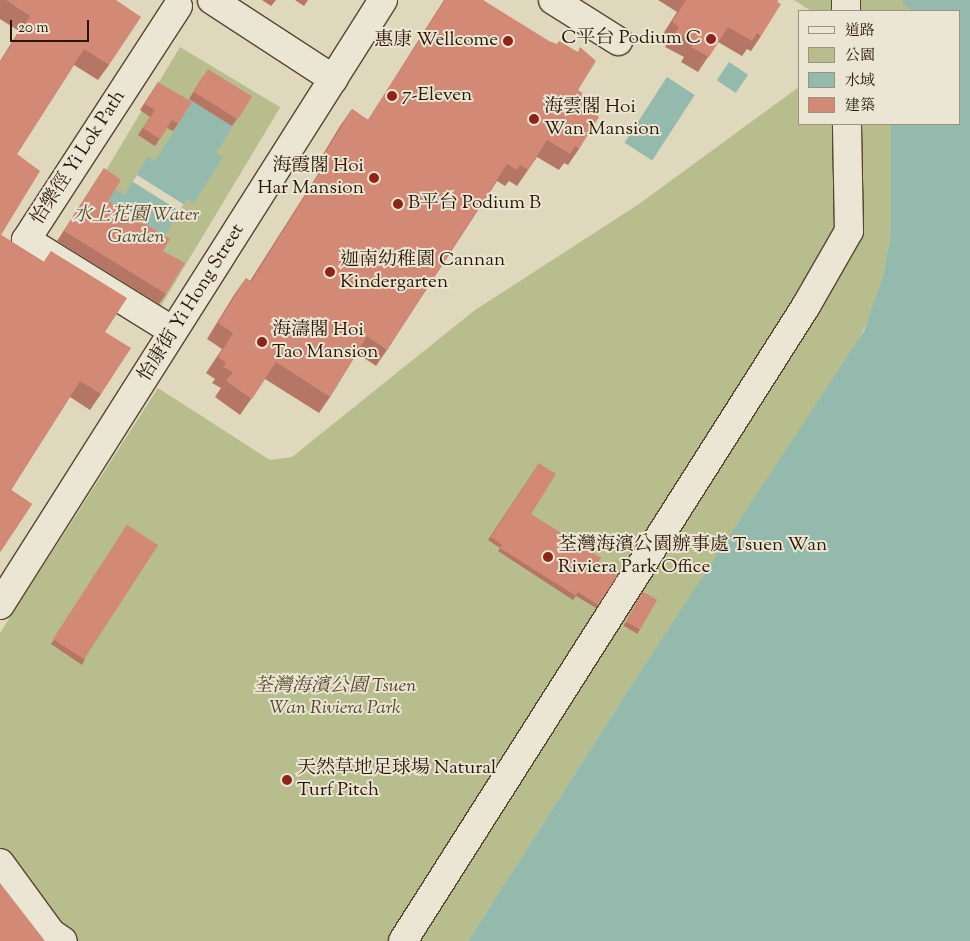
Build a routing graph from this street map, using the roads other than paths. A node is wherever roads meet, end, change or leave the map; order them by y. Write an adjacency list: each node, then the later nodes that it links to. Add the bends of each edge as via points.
1 (212, 0): 6 (street)
2 (383, 0): 6 (street, 怡康街 Yi Hong Street)
3 (553, 0): 5 (street)
4 (178, 6): 8 (street, 怡樂徑 Yi Lok Path, via 26,240)
5 (618, 41)
6 (333, 79): 8 (street, 怡康街 Yi Hong Street)
7 (847, 125): 12 (street, via 849,231 806,306 640,562)
8 (173, 331): 9 (street, 怡康街 Yi Hong Street)
9 (0, 605)
10 (0, 863): 11 (street, via 51,933)
11 (64, 941)
12 (403, 941)

